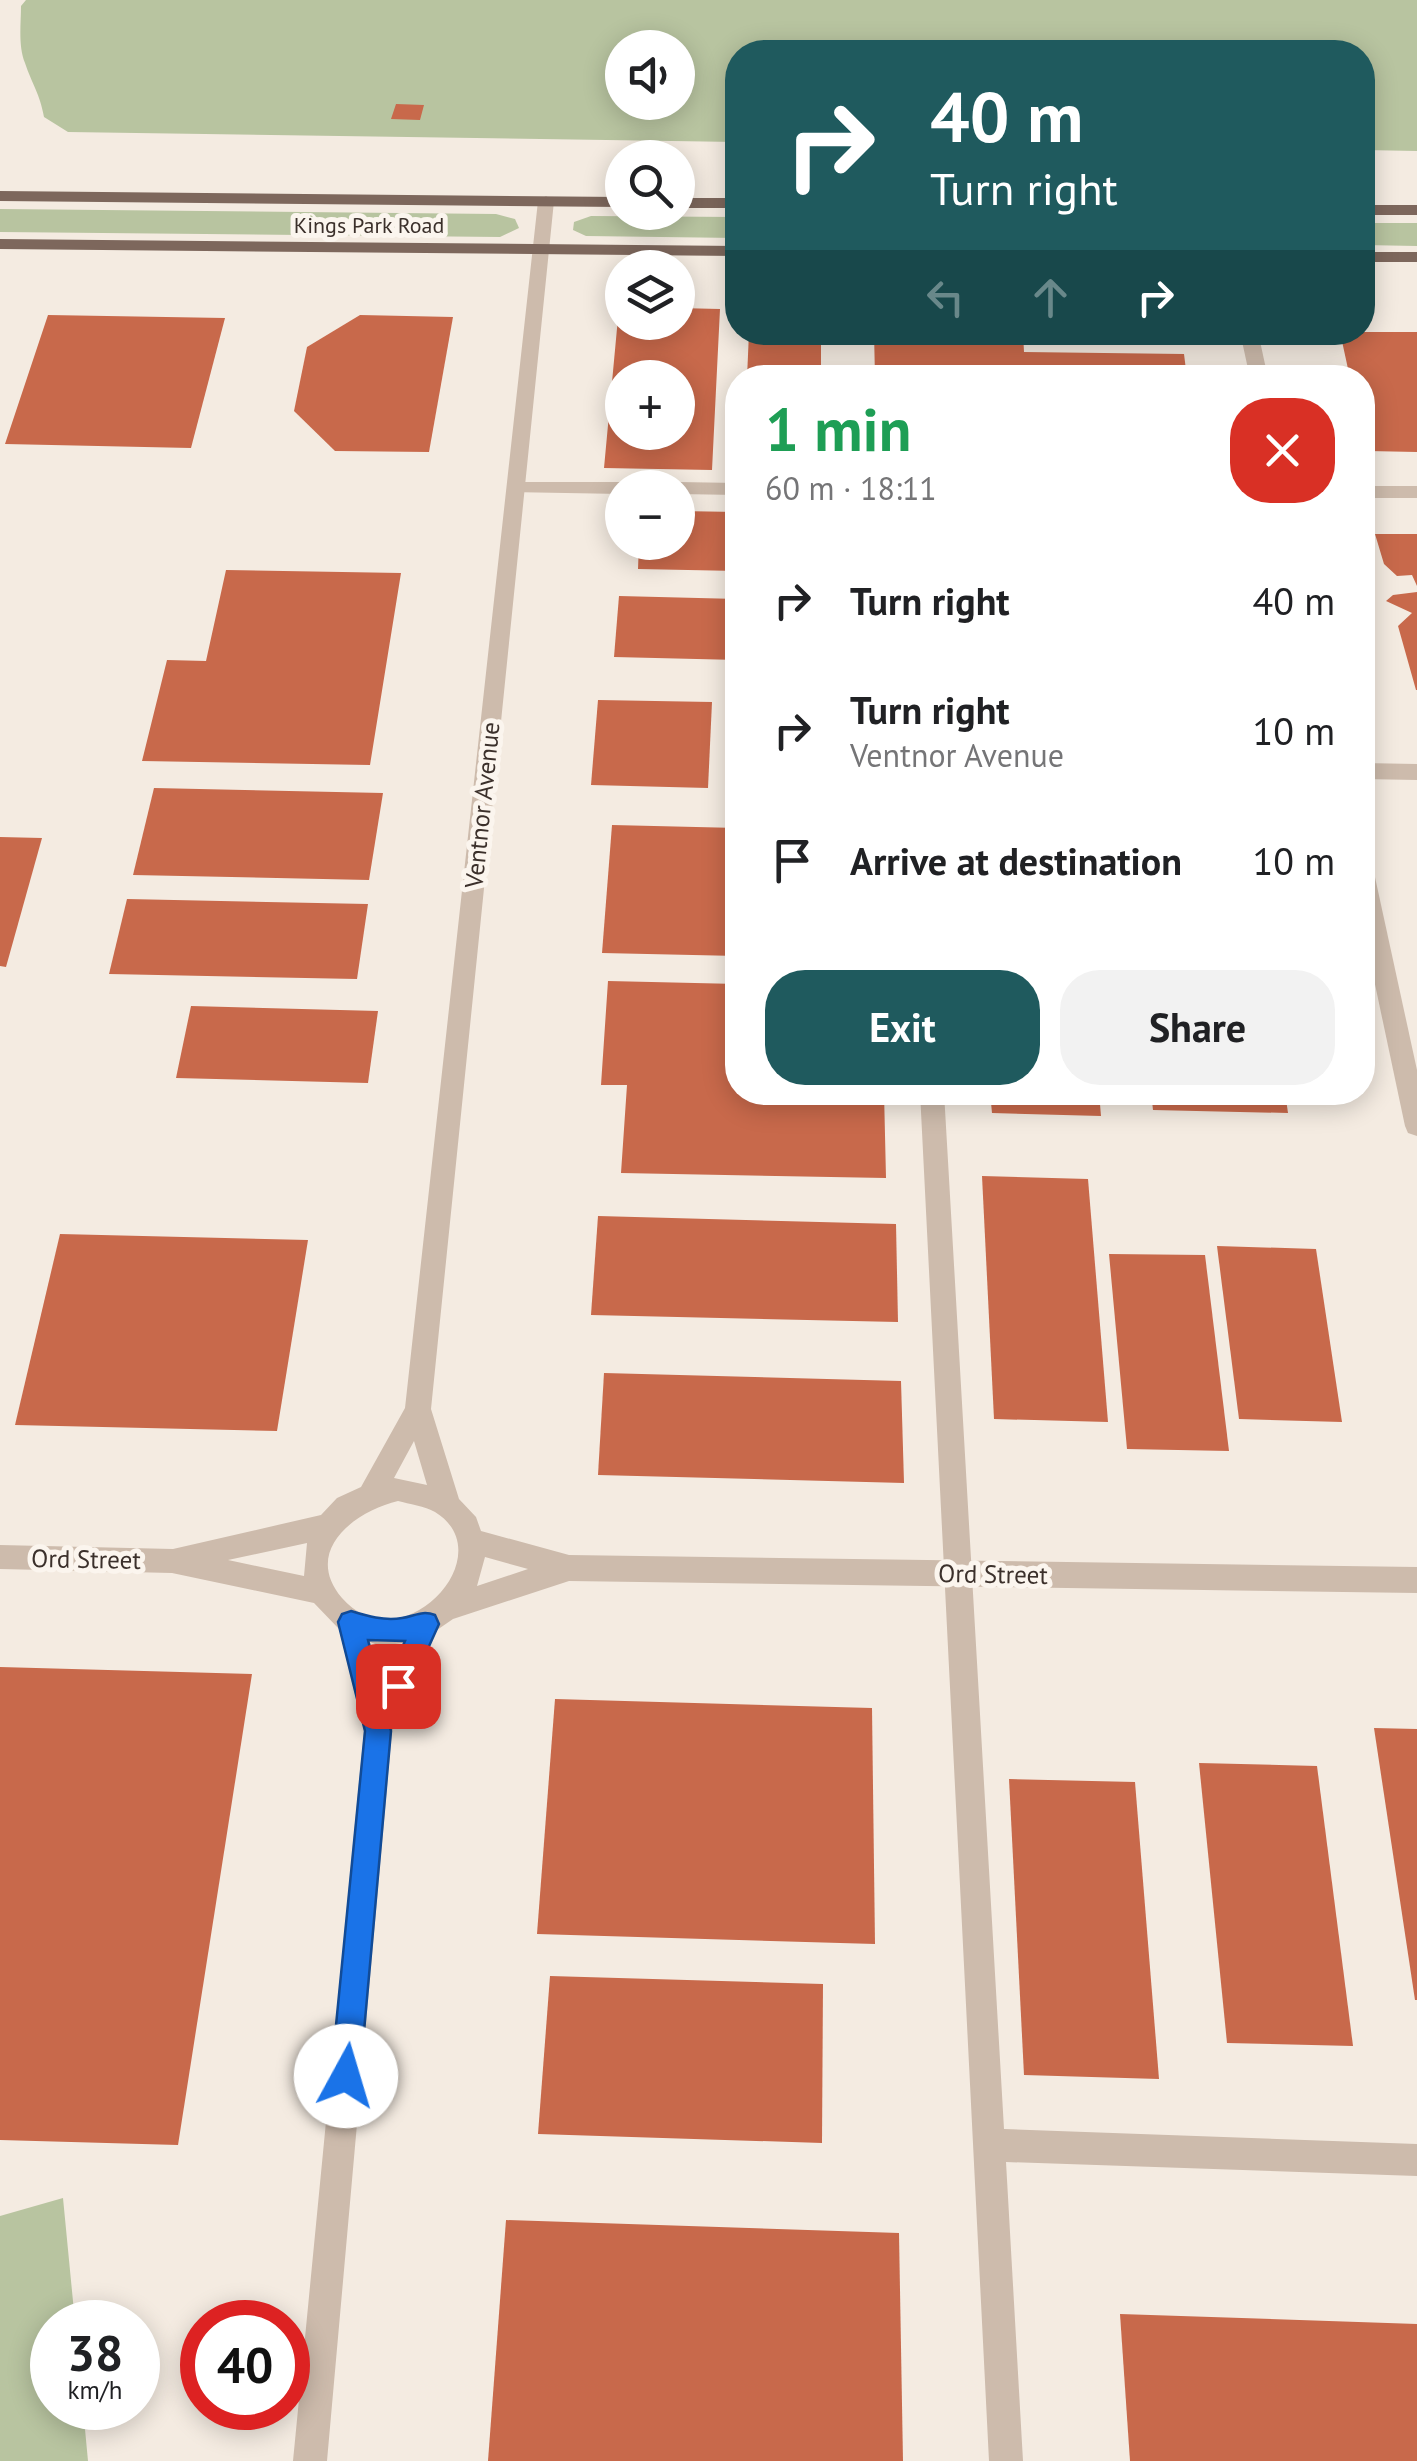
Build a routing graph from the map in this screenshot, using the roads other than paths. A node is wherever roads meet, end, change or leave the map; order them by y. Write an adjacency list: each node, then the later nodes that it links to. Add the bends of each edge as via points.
1 (0, 196): 2 (main road, Kings Park Road)
2 (546, 201): 3 (main road, Kings Park Road); 9 (street, Ventnor Avenue)
3 (605, 202)
4 (695, 203): 5 (main road)
5 (725, 204)
6 (1375, 210): 7 (main road)
7 (1417, 210)
8 (0, 244): 9 (main road, Kings Park Road)
9 (540, 248): 10 (main road, Kings Park Road); 13 (street, Ventnor Avenue)
10 (725, 250)
11 (1375, 257): 12 (main road)
12 (1417, 258)
13 (516, 488): 14 (street); 24 (street, Ventnor Avenue)
14 (605, 488)
15 (695, 488): 16 (street)
16 (725, 488)
17 (1375, 492): 18 (street)
18 (1417, 492)
19 (1375, 771): 20 (street)
20 (1417, 772)
21 (1375, 929): 23 (street)
22 (933, 1105): 32 (street)
23 (1417, 1124)
24 (418, 1409): 25 (street, Ventnor Avenue); 26 (street, Ventnor Avenue)
25 (371, 1494): 26 (street, via 398,1489); 27 (street)
26 (446, 1502): 28 (street)
27 (328, 1526): 30 (street, Ord Street); 34 (street, via 317,1549)
28 (472, 1541): 31 (street, Ord Street); 35 (street, via 464,1588)
29 (0, 1557): 30 (street, Ord Street)
30 (172, 1560): 34 (street, Ord Street)
31 (569, 1568): 32 (street, Ord Street); 35 (street, Ord Street)
32 (958, 1574): 33 (street, Ord Street); 38 (street)
33 (1417, 1580)
34 (321, 1592): 36 (street)
35 (437, 1616): 36 (street, via 400,1631); 37 (street)
36 (351, 1622): 37 (street)
37 (378, 1731): 40 (street)
38 (992, 2146): 39 (street); 41 (street)
39 (1417, 2160)
40 (310, 2461)
41 (1006, 2461)

